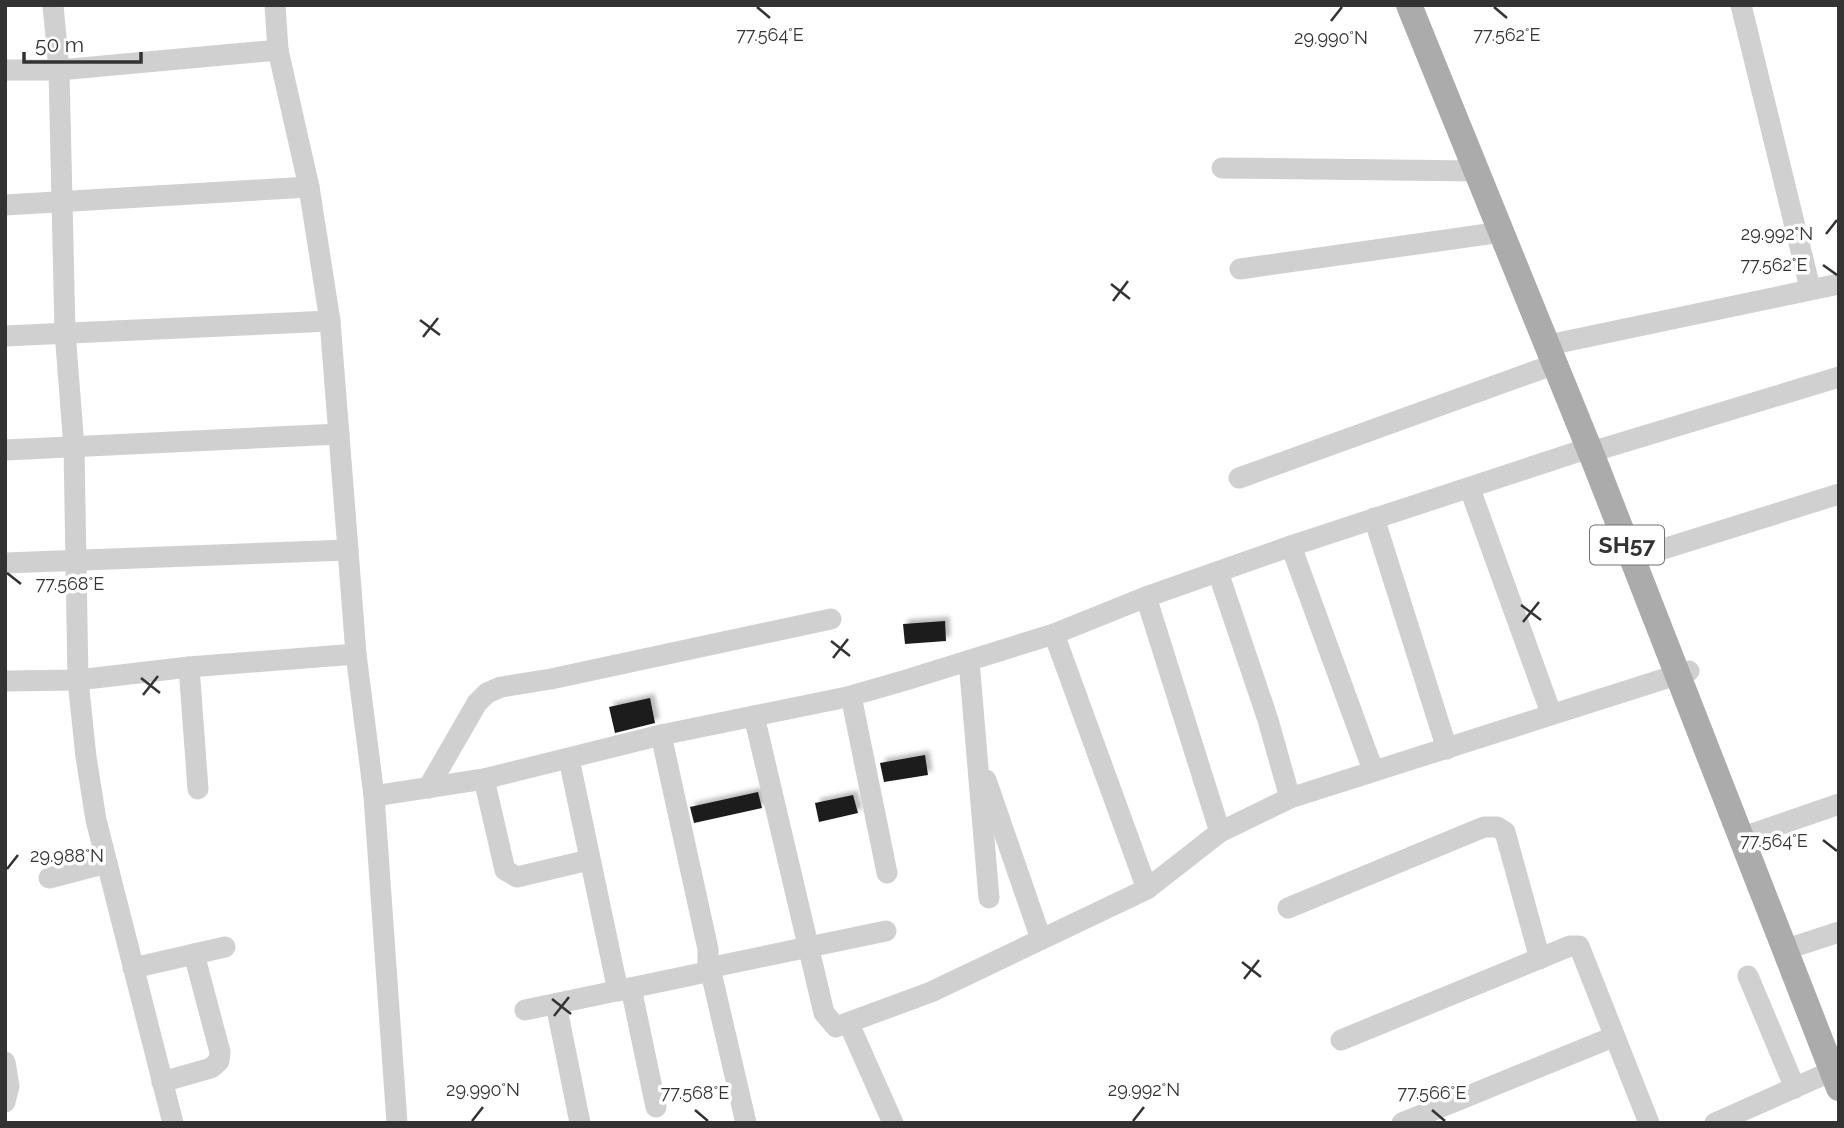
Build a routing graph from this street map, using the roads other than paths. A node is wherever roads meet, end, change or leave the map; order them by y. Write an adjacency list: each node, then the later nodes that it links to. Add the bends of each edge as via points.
1 (53, 5): 8 (street)
2 (275, 5): 6 (street)
3 (1409, 5): 10 (main road, SH57)
4 (1426, 5): 21 (main road, SH57)
5 (1741, 5): 17 (street)
6 (278, 50): 8 (street); 11 (street)
7 (5, 70): 8 (street)
8 (59, 70): 12 (street)
9 (1222, 168): 10 (street)
10 (1476, 171): 14 (main road, SH57)
11 (309, 187): 12 (street); 18 (street)
12 (63, 200): 13 (street); 19 (street)
13 (5, 205)
14 (1502, 232): 15 (street); 21 (main road, SH57)
15 (1240, 269)
16 (1839, 284): 17 (street)
17 (1810, 288): 21 (street)
18 (330, 321): 19 (street); 23 (street)
19 (65, 332): 20 (street); 24 (street)
20 (5, 336)
21 (1556, 354): 25 (main road, SH57); 27 (street)
22 (1839, 377): 25 (street)
23 (339, 434): 24 (street); 32 (street)
24 (74, 447): 26 (street); 34 (street)
25 (1595, 449): 28 (street); 33 (main road, SH57); 43 (main road, SH57)
26 (5, 450)
27 (1239, 478)
28 (1470, 489): 30 (street); 47 (street)
29 (1839, 494): 33 (street)
30 (1374, 518): 31 (street); 52 (street)
31 (1292, 546): 36 (street); 54 (street)
32 (348, 550): 34 (street); 40 (street)
33 (1644, 555): 43 (main road, SH57)
34 (74, 562): 35 (street); 44 (street)
35 (5, 563)
36 (1218, 572): 37 (street); 59 (street)
37 (1146, 597): 39 (street); 61 (street)
38 (831, 619): 56 (street, via 486,693)
39 (1054, 634): 41 (street); 67 (street)
40 (356, 654): 42 (street); 58 (street)
41 (969, 661): 46 (street); 51 (street)
42 (188, 667): 44 (street); 57 (street)
43 (1684, 673): 47 (street); 49 (main road, SH57)
44 (78, 680): 45 (street); 64 (street, via 89,778)
45 (5, 681)
46 (852, 696): 48 (street); 65 (street)
47 (1550, 713): 52 (street)
48 (754, 716): 50 (street); 73 (street)
49 (1706, 730): 62 (main road, SH57); 88 (main road, SH57)
50 (662, 735): 53 (street); 79 (street)
51 (974, 744): 68 (street); 72 (street)
52 (1447, 749): 54 (street)
53 (569, 759): 55 (street); 63 (street)
54 (1373, 770): 59 (street)
55 (484, 779): 56 (street); 63 (street, via 509,875)
56 (428, 788): 58 (street)
57 (198, 789)
58 (374, 796): 94 (street)
59 (1290, 798): 61 (street)
60 (1839, 804): 62 (street)
61 (1220, 832): 67 (street)
62 (1752, 834): 74 (main road, SH57)
63 (589, 860): 81 (street)
64 (107, 863): 66 (street); 78 (street)
65 (887, 873)
66 (48, 878)
67 (1147, 889): 72 (street)
68 (989, 898)
69 (1287, 908): 77 (street, via 1484,827 1497,827 1505,832)
70 (886, 931): 73 (street)
71 (1839, 932): 74 (street)
72 (1041, 939): 84 (street, via 931,992)
73 (808, 945): 79 (street); 84 (street, via 827,1019 836,1027)
74 (1796, 946): 88 (main road, SH57)
75 (225, 947): 76 (street)
76 (194, 954): 78 (street); 89 (street, via 219,1061 211,1068)
77 (1540, 959): 85 (street, via 1579,946); 86 (street)
78 (132, 968): 89 (street)
79 (709, 968): 81 (street); 96 (street)
80 (1748, 976): 90 (street)
81 (624, 989): 82 (street); 92 (street)
82 (556, 1004): 83 (street); 95 (street)
83 (525, 1010)
84 (849, 1024): 97 (street)
85 (1613, 1037): 98 (street); 99 (street)
86 (1341, 1040)
87 (5, 1062): 91 (street, via 9,1086)
88 (1837, 1069): 90 (street)
89 (162, 1082): 93 (street)
90 (1795, 1088): 100 (street)
91 (5, 1102)
92 (656, 1107)
93 (173, 1123)
94 (397, 1123)
95 (580, 1123)
96 (746, 1123)
97 (893, 1123)
98 (1402, 1123)
99 (1649, 1123)
100 (1715, 1123)

